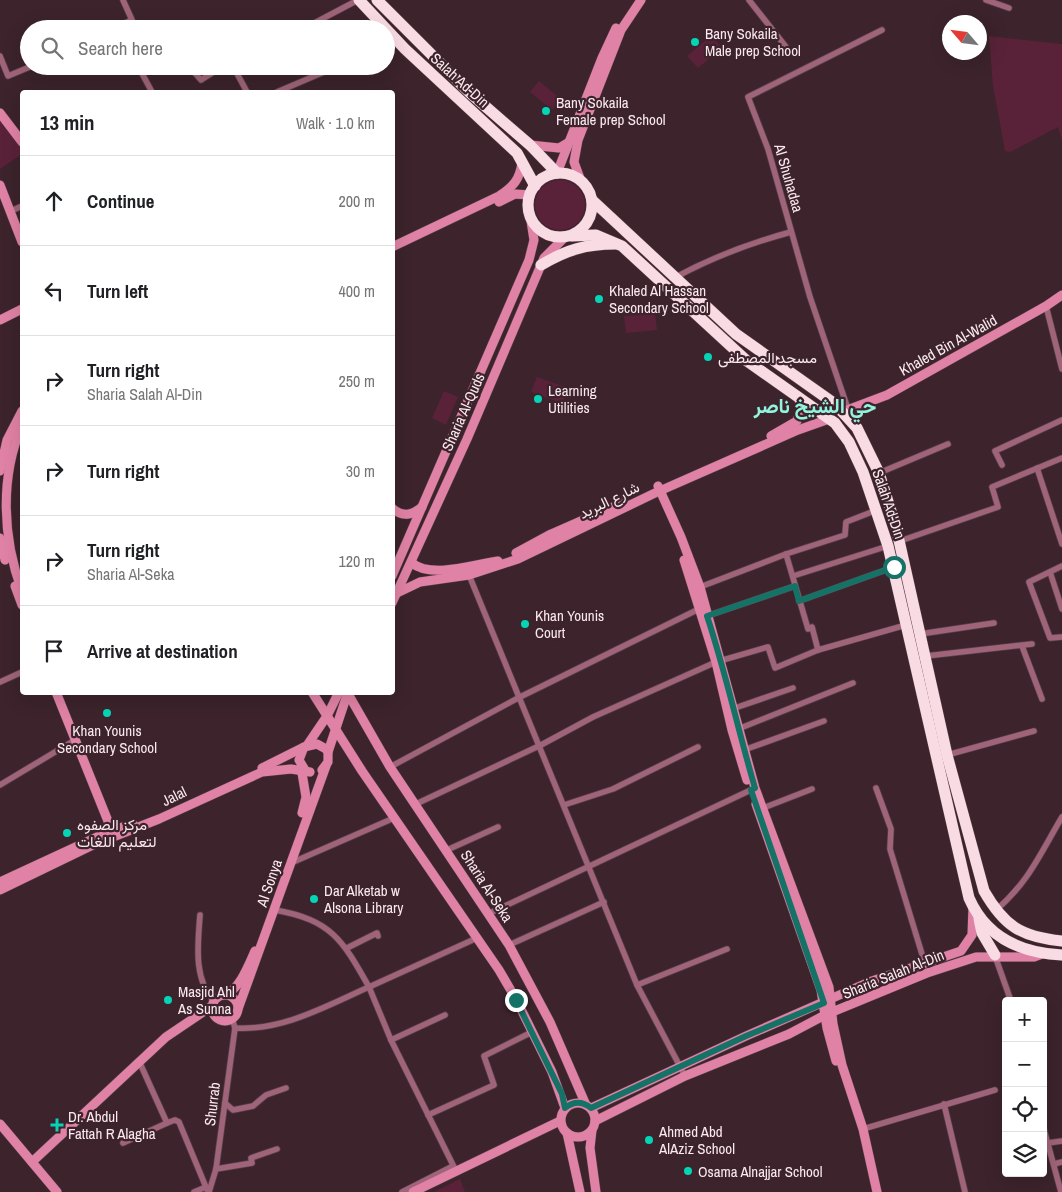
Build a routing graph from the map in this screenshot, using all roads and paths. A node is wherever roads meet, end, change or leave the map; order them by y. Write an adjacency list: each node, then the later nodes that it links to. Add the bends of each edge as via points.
1 (124, 0): 9 (street)
2 (358, 0): 10 (street); 11 (highway, Salah Ad-Din)
3 (377, 0): 28 (highway, Salah Ad-Din, via 470,93)
4 (633, 0): 27 (main road, via 602,58)
5 (641, 0): 31 (main road, via 621,30 578,140 574,162)
6 (749, 0): 14 (street)
7 (986, 0): 8 (street)
8 (1009, 8)
9 (132, 20)
10 (320, 20)
11 (375, 20)
12 (882, 30): 39 (street, Al Shuhadaa, via 748,97 768,149)
13 (395, 41): 29 (highway, Salah Ad-Din, via 503,138)
14 (786, 47)
15 (0, 56): 16 (street, via 8,76)
16 (20, 71)
17 (143, 75): 22 (street)
18 (196, 75): 19 (street, via 200,80)
19 (208, 75)
20 (238, 75): 23 (street)
21 (317, 75): 24 (street)
22 (151, 90)
23 (246, 90)
24 (282, 90)
25 (0, 113): 26 (main road)
26 (20, 139)
27 (569, 142): 28 (main road, via 558,148); 30 (main road)
28 (530, 146): 30 (highway, Salah Ad-Din)
29 (522, 161): 33 (highway, Salah Ad-Din); 43 (main road, via 521,174 513,187)
30 (557, 173): 31 (highway); 33 (highway, via 545,177)
31 (581, 180): 35 (highway)
32 (0, 185): 34 (main road)
33 (532, 191): 38 (highway); 44 (main road, via 515,194)
34 (3, 198): 37 (main road)
35 (592, 200): 41 (highway, via 589,221 579,232); 46 (highway, Salah Ad-Din)
36 (20, 207): 37 (street)
37 (11, 211): 40 (main road)
38 (530, 214): 41 (highway, via 542,232); 68 (main road, Sharia Al-Quds, via 534,240 529,260)
39 (791, 232): 46 (street, via 751,242); 55 (street, Al Shuhadaa)
40 (20, 236)
41 (568, 237): 42 (highway, Salah Ad-Din, via 596,235); 45 (main road, Sharia Al-Quds, via 552,248)
42 (619, 244): 45 (highway, via 572,249); 49 (highway, Salah Ad-Din)
43 (395, 246)
44 (395, 251)
45 (541, 265): 77 (main road, Sharia Al-Quds)
46 (676, 277): 47 (highway, Salah Ad-Din)
47 (689, 289): 49 (highway); 55 (highway, Salah Ad-Din, via 747,344)
48 (1062, 295): 50 (main road, Khaled Bin Al-Walid)
49 (680, 300): 54 (highway, Salah Ad-Din, via 747,360)
50 (1046, 306): 53 (street); 55 (main road, Khaled Bin Al-Walid, via 887,395)
51 (20, 309): 52 (main road)
52 (0, 320)
53 (1062, 369)
54 (798, 396): 57 (highway, Salah Ad-Din); 67 (main road, شارع البريد, via 801,413 791,425)
55 (845, 410): 66 (highway, Salah Ad-Din)
56 (20, 415): 61 (main road)
57 (829, 419): 67 (main road, شارع البريد); 70 (highway, Salah Ad-Din, via 849,442)
58 (1062, 420): 63 (street, via 995,451)
59 (20, 429): 84 (main road, via 8,462 3,505 6,539)
60 (948, 444): 66 (street)
61 (1, 456): 65 (main road)
62 (1062, 458): 64 (street)
63 (1002, 465)
64 (1036, 468): 72 (street, via 992,487 998,507); 73 (street)
65 (0, 471)
66 (879, 473): 72 (highway, Salah Ad-Din)
67 (657, 490): 77 (main road, شارع البريد, via 551,534 499,561 442,569 422,569); 82 (main road, شارع البريد, via 518,559); 86 (main road); 91 (main road)
68 (424, 505): 69 (main road, via 406,515); 80 (main road, Sharia Al-Quds)
69 (395, 510)
70 (877, 510): 75 (highway, Salah Ad-Din); 76 (street, via 846,522 845,535)
71 (0, 538): 74 (main road)
72 (900, 541): 96 (highway, Salah Ad-Din)
73 (1062, 544)
74 (0, 545): 89 (main road)
75 (888, 546): 79 (highway, Salah Ad-Din); 83 (street)
76 (786, 554): 83 (street); 86 (street)
77 (412, 563): 87 (main road, Sharia Al-Quds)
78 (1062, 566): 81 (street)
79 (894, 567): 90 (street); 95 (highway, Salah Ad-Din)
80 (395, 569)
81 (1050, 572): 92 (street); 97 (street, via 1029,582 1050,638)
82 (469, 575): 87 (main road, شارع البريد, via 420,582); 113 (street)
83 (794, 576): 85 (street)
84 (20, 584)
85 (795, 586): 90 (street); 93 (street)
86 (700, 587): 91 (main road)
87 (397, 593): 88 (main road, Sharia Al-Quds)
88 (395, 597)
89 (20, 600)
90 (799, 601): 100 (street, via 808,629 812,627)
91 (702, 608): 93 (main road); 102 (main road); 113 (street)
92 (1062, 608)
93 (707, 616): 102 (main road)
94 (994, 624): 96 (street)
95 (907, 629): 96 (highway, via 912,638); 100 (street); 150 (highway, Salah Ad-Din, via 967,891)
96 (920, 635): 101 (highway, Salah Ad-Din)
97 (1062, 637)
98 (1032, 644): 99 (street)
99 (1022, 646): 101 (street); 114 (street)
100 (818, 650): 102 (street, via 775,668 768,647)
101 (926, 656): 127 (highway, Salah Ad-Din)
102 (719, 661): 115 (main road); 122 (street, via 593,717); 133 (main road, via 735,744)
103 (20, 673): 104 (street)
104 (0, 682)
105 (854, 683): 118 (street)
106 (793, 688): 115 (street)
107 (57, 695): 121 (main road)
108 (63, 695): 141 (main road)
109 (314, 695): 116 (main road)
110 (343, 695): 116 (main road)
111 (344, 695): 119 (main road)
112 (346, 695): 129 (main road, Sharia Al-Seka)
113 (520, 697): 122 (street); 129 (street)
114 (1042, 699)
115 (735, 708): 118 (main road)
116 (327, 716): 119 (main road); 123 (main road)
117 (824, 721): 126 (street)
118 (738, 728): 126 (main road)
119 (335, 729): 125 (main road); 128 (main road)
120 (1034, 731): 127 (street)
121 (75, 740): 131 (street); 141 (main road)
122 (541, 745): 135 (street); 136 (street)
123 (306, 746): 128 (main road, via 322,746); 130 (main road, via 299,755); 141 (main road, Jalal, via 158,816)
124 (698, 747): 136 (street, via 612,789)
125 (349, 750): 128 (main road, via 342,746); 139 (main road)
126 (744, 750): 133 (main road)
127 (947, 755): 149 (highway, Salah Ad-Din, via 984,891)
128 (327, 759): 130 (main road, via 318,772); 143 (main road, Al Sonya)
129 (390, 767): 135 (main road, Sharia Al-Seka)
130 (304, 769): 141 (main road, Jalal, via 262,772); 165 (main road, Al Sonya, via 305,802 254,953 234,990)
131 (0, 785)
132 (876, 788): 162 (street, via 891,829 890,849)
133 (753, 789): 137 (main road); 144 (street); 167 (main road)
134 (812, 789): 137 (street)
135 (416, 804): 142 (main road, Sharia Al-Seka)
136 (564, 805): 144 (street)
137 (763, 808): 167 (main road, via 828,988)
138 (1062, 817): 149 (street, via 1032,872 1013,896)
139 (394, 818): 143 (street); 154 (main road)
140 (498, 827): 142 (street)
141 (116, 832): 145 (main road, Jalal); 146 (main road, Jalal)
142 (447, 850): 151 (main road, Sharia Al-Seka)
143 (291, 863): 148 (main road, Al Sonya)
144 (587, 865): 147 (street); 151 (street)
145 (0, 882)
146 (0, 890)
147 (604, 902): 156 (street); 163 (street)
148 (275, 910): 157 (street, via 322,924); 169 (main road, Al Sonya)
149 (995, 911): 155 (highway, Salah Ad-Din, via 1013,927)
150 (976, 912): 159 (highway, Salah Ad-Din, via 991,931 1007,942); 160 (highway, via 982,933); 162 (main road, Sharia Salah Al-Din, via 974,929 965,947 948,957)
151 (490, 913): 156 (main road, Sharia Al-Seka)
152 (200, 915): 168 (street, via 196,959)
153 (378, 936): 157 (street, via 377,933)
154 (477, 938): 164 (street); 174 (main road)
155 (1062, 941)
156 (509, 945): 183 (main road, Sharia Al-Seka)
157 (347, 948): 164 (street)
158 (727, 949): 163 (street)
159 (1043, 954): 160 (main road, Sharia Salah Al-Din); 161 (highway, Salah Ad-Din)
160 (995, 955): 166 (street); 170 (main road, Sharia Salah Al-Din, via 976,957 927,973)
161 (1062, 955)
162 (925, 964): 167 (main road, Sharia Salah Al-Din, via 869,982)
163 (637, 985): 177 (street)
164 (369, 987): 173 (street, via 295,1020 269,1027); 175 (street)
165 (225, 995): 168 (main road, Al Sonya); 169 (main road, via 233,998)
166 (1010, 997)
167 (827, 1002): 170 (main road); 177 (main road, Sharia Salah Al-Din)
168 (213, 1004): 172 (main road, via 217,1018); 176 (main road, Al Sonya, via 166,1037)
169 (238, 1008): 172 (main road, Al Sonya)
170 (829, 1014): 178 (main road, Sharia Salah Al-Din, via 789,1034); 190 (main road); 211 (main road, via 832,1051 859,1131)
171 (445, 1015): 175 (street)
172 (232, 1018): 173 (street, Shurrab)
173 (235, 1028): 181 (street, Shurrab)
174 (532, 1032): 184 (main road, via 562,1094); 185 (street, via 484,1056 494,1085)
175 (391, 1040): 185 (street)
176 (139, 1061): 188 (street); 199 (main road, Al Sonya)
177 (680, 1066): 178 (street); 183 (main road, Sharia Salah Al-Din)
178 (685, 1076): 187 (main road, Sharia Salah Al-Din)
179 (286, 1088): 181 (street, via 266,1095 254,1106 233,1110)
180 (995, 1090): 182 (street)
181 (225, 1104): 203 (street, Shurrab)
182 (944, 1104): 190 (street); 213 (street)
183 (589, 1106): 184 (main road, via 575,1102); 187 (main road)
184 (565, 1108): 186 (main road)
185 (428, 1115): 202 (street)
186 (560, 1121): 193 (main road); 202 (main road)
187 (595, 1121): 191 (main road)
188 (167, 1123): 196 (street); 204 (street, via 179,1122)
189 (0, 1124): 194 (main road)
190 (863, 1129): 212 (main road)
191 (592, 1130): 193 (main road, via 577,1138); 210 (main road, via 590,1148)
192 (1045, 1132): 197 (street)
193 (566, 1134): 209 (main road)
194 (4, 1135): 199 (main road)
195 (1062, 1141): 197 (street)
196 (123, 1143)
197 (1048, 1144): 201 (street)
198 (277, 1149): 203 (street, via 251,1158 252,1163)
199 (32, 1162): 205 (main road)
200 (1062, 1162): 201 (street)
201 (1054, 1164): 214 (street)
202 (454, 1168): 207 (street); 208 (main road)
203 (216, 1169): 204 (street, Shurrab)
204 (208, 1190): 206 (street)
205 (57, 1192)
206 (194, 1192)
207 (402, 1192)
208 (413, 1192)
209 (580, 1192)
210 (596, 1192)
211 (872, 1192)
212 (877, 1192)
213 (965, 1192)
214 (1061, 1192)

